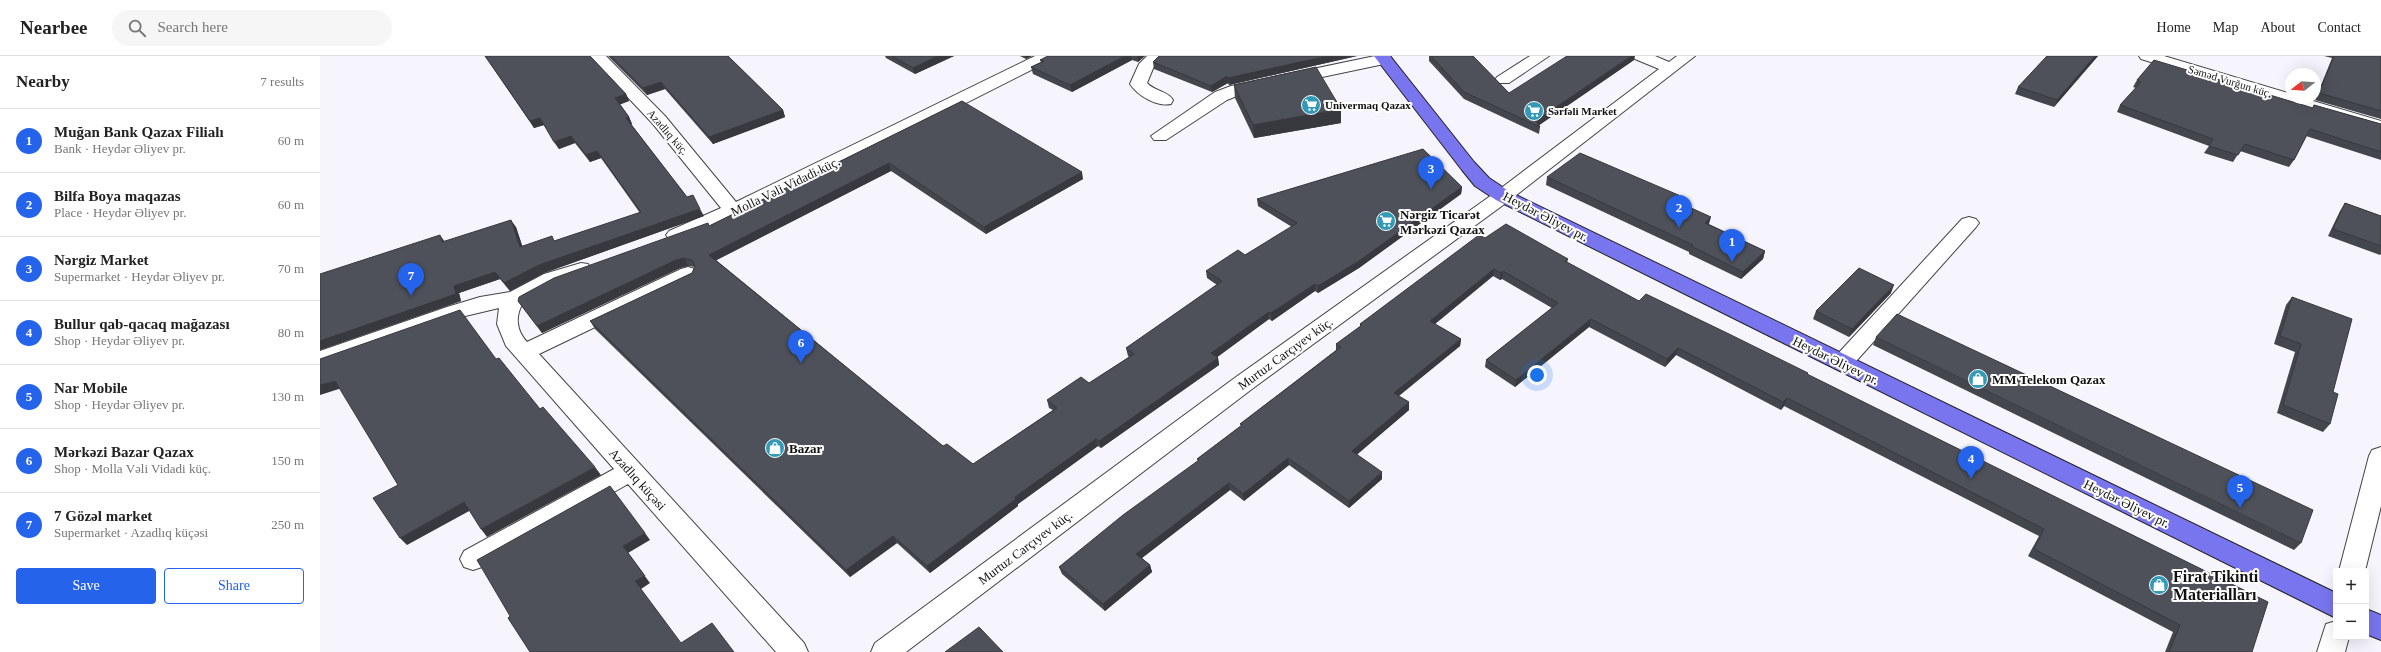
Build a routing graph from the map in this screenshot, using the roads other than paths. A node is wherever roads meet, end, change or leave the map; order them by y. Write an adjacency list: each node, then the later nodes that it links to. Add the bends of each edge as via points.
1 (597, 56): 14 (street, Azadlıq küç., via 659,120)
2 (1047, 56): 14 (street, Molla Vəli Vidadi küç.)
3 (1157, 56): 10 (street, via 1147,64 1138,84 1145,91)
4 (1542, 56): 9 (street)
5 (1641, 56): 8 (street)
6 (2147, 56): 11 (street, Səməd Vurğun küç.)
7 (1383, 58): 12 (street, via 1237,90 1221,96); 13 (main road, Heydər Əliyev pr., via 1468,166 1482,182)
8 (1679, 62): 13 (street, Murtuz Carçıyev küç.)
9 (1503, 80)
10 (1165, 100)
11 (2381, 127)
12 (1160, 136)
13 (1503, 196): 22 (main road, Heydər Əliyev pr.); 32 (street, Murtuz Carçıyev küç., via 1244,383)
14 (734, 212): 16 (street, Molla Vəli Vidadi küç.)
15 (1969, 223): 22 (street)
16 (659, 241)
17 (594, 264): 19 (street, via 551,279)
18 (688, 274): 20 (street)
19 (515, 298): 20 (street, Azadlıq küçəsi, via 506,314 506,325 514,341); 21 (street, via 454,312)
20 (524, 352): 24 (street, Azadlıq küçəsi)
21 (320, 359)
22 (1842, 363): 27 (main road, Heydər Əliyev pr.)
23 (2381, 456): 26 (street)
24 (631, 471): 25 (street); 31 (street, Azadlıq küçəsi)
25 (473, 558)
26 (2353, 568)
27 (2333, 605)
28 (2369, 622): 29 (main road)
29 (2381, 628)
30 (2334, 640): 33 (street)
31 (794, 652)
32 (885, 652)
33 (2331, 652)

